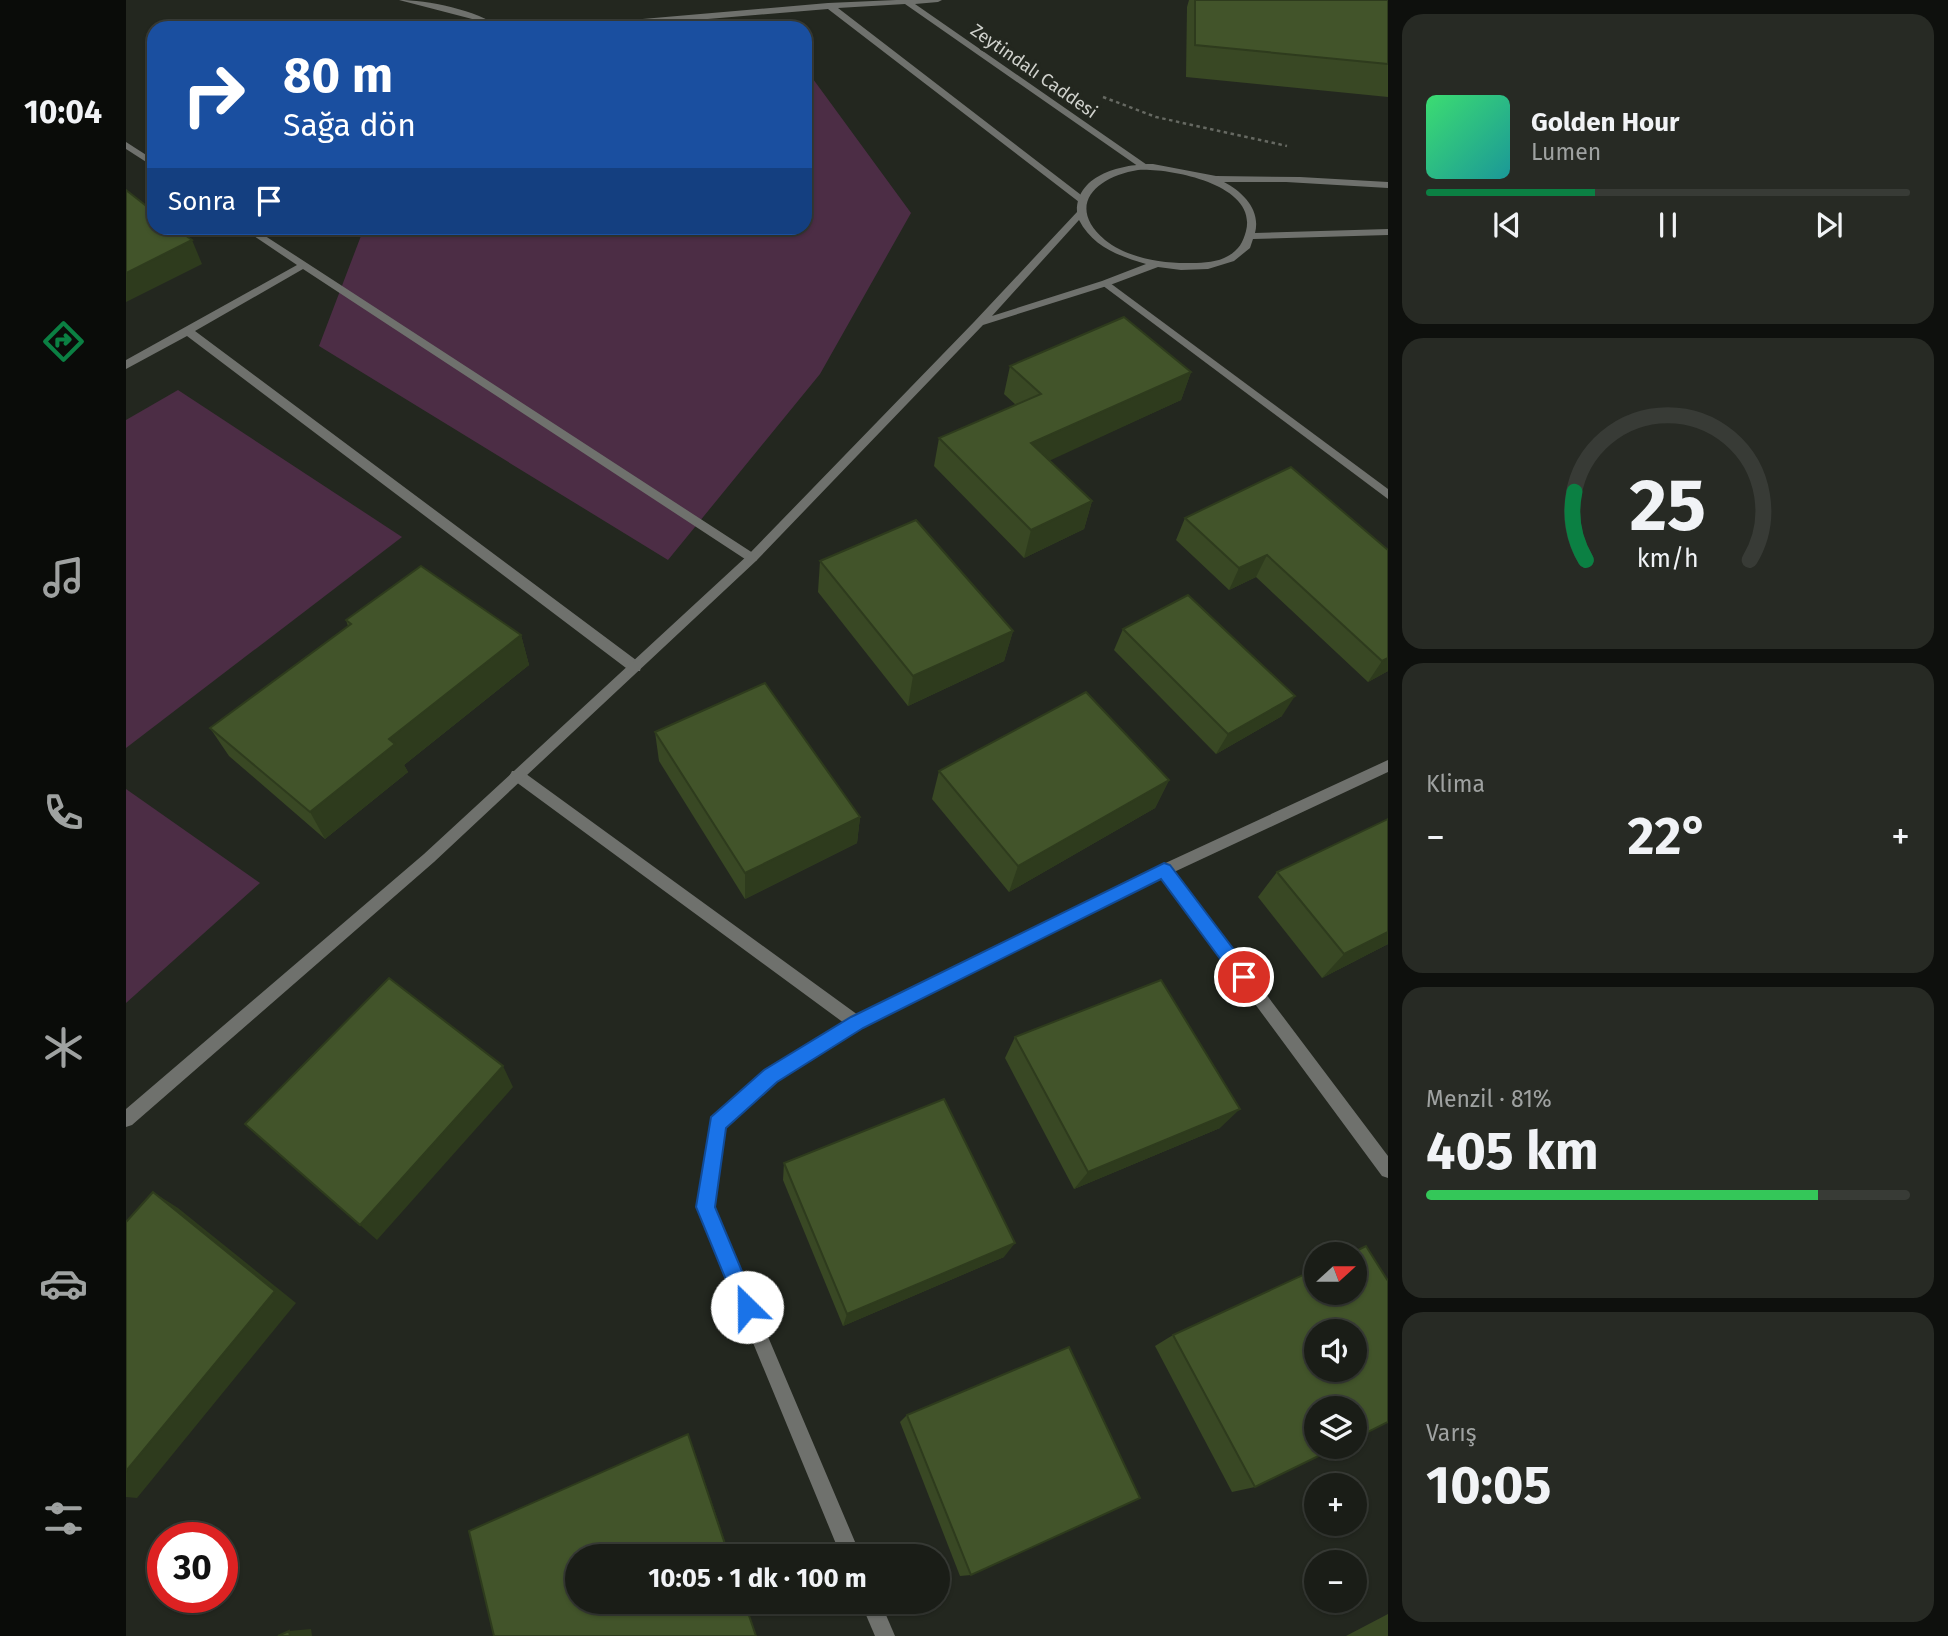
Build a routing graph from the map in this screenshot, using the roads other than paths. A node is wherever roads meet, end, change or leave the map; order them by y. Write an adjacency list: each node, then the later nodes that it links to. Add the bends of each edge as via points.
1 (403, 0): 6 (street)
2 (821, 0): 5 (street)
3 (938, 0): 4 (street)
4 (906, 1): 5 (street); 10 (street, Zeytindalı Caddesi)
5 (830, 6): 7 (street); 13 (street)
6 (484, 21)
7 (655, 21)
8 (126, 145): 9 (street)
9 (147, 159)
10 (1144, 167): 11 (street, via 1177,169); 13 (street, via 1103,177)
11 (1208, 178): 12 (street); 17 (street, via 1236,194 1252,214)
12 (1388, 185)
13 (1082, 200): 14 (street)
14 (1080, 214): 18 (street, via 1091,233 1107,247); 21 (street)
15 (1388, 232): 17 (street)
16 (257, 235): 19 (street)
17 (1252, 236): 18 (street, via 1244,249 1228,259 1180,268)
18 (1154, 265): 20 (street)
19 (302, 266): 22 (street); 25 (street)
20 (1106, 284): 21 (street); 24 (street)
21 (978, 324): 25 (street)
22 (188, 331): 23 (street); 26 (street)
23 (126, 365)
24 (1388, 495)
25 (752, 558): 26 (street)
26 (635, 667): 28 (street)
27 (1388, 766): 29 (street)
28 (517, 775): 30 (street); 31 (street, via 418,867)
29 (1164, 870): 30 (street); 32 (street)
30 (857, 1023): 33 (street, via 771,1076 717,1123 705,1207)
31 (126, 1119)
32 (1388, 1170)
33 (846, 1544)
34 (876, 1614): 35 (street)
35 (885, 1636)

